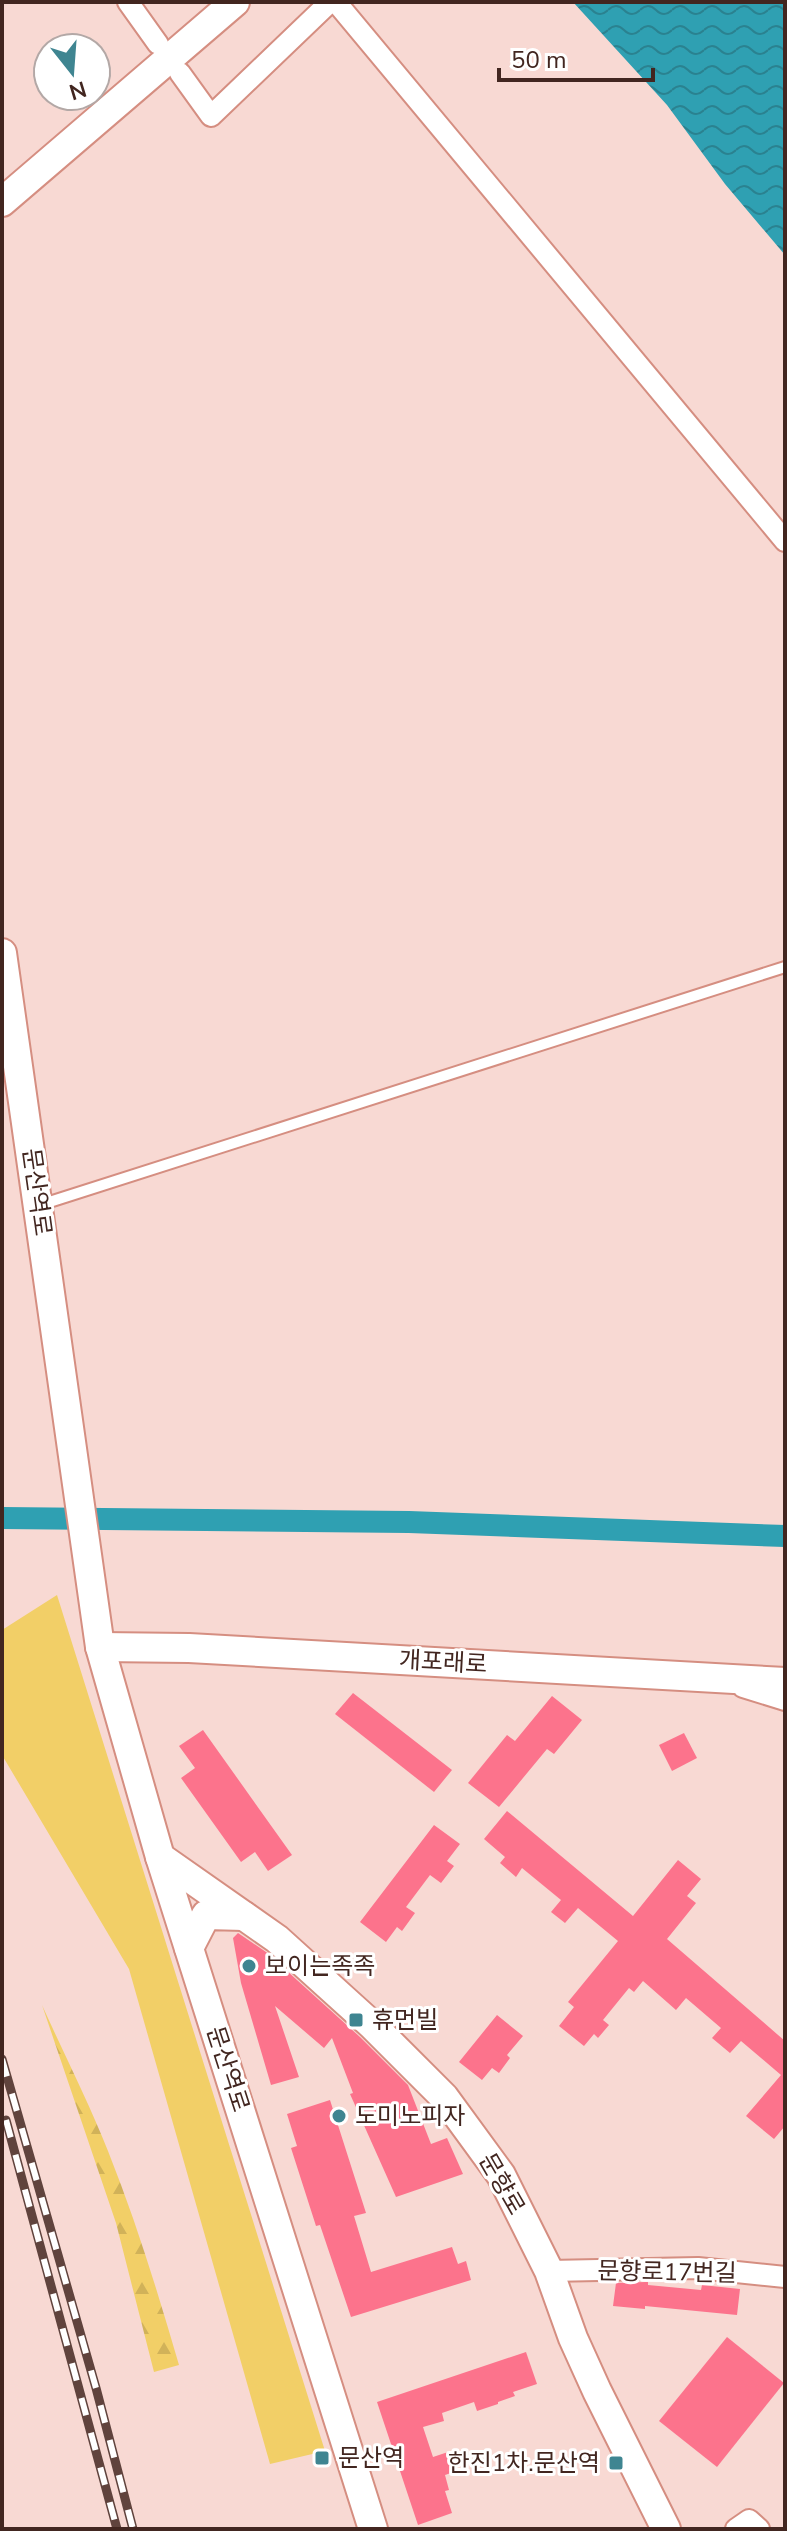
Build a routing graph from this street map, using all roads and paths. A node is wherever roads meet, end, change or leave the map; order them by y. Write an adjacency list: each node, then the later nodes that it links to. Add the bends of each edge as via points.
1 (128, 2): 5 (street)
2 (330, 2): 6 (street, via 211,116)
3 (336, 2): 8 (street)
4 (224, 11): 7 (street)
5 (158, 44)
6 (180, 73)
7 (2, 202)
8 (785, 541)
9 (2, 953): 11 (street, 문산역로)
10 (785, 967): 11 (lane)
11 (39, 1205): 12 (street, 문산역로)
12 (100, 1647): 13 (street, 개포래로); 16 (street, 문산역로)
13 (712, 1677): 14 (street, 개포래로); 15 (street)
14 (785, 1682)
15 (785, 1700)
16 (160, 1857): 17 (street, 문향로); 18 (street, 문산역로)
17 (244, 1916): 18 (street, via 206,1915); 19 (street, 문향로, via 277,1939 444,2097 501,2175)
18 (189, 1948): 21 (street, 문산역로)
19 (549, 2271): 20 (street, 문향로17번길, via 698,2268); 22 (street, 문향로, via 579,2351)
20 (785, 2277)
21 (373, 2529)
22 (666, 2529)
23 (736, 2529): 24 (street, via 749,2520)
24 (759, 2529)

